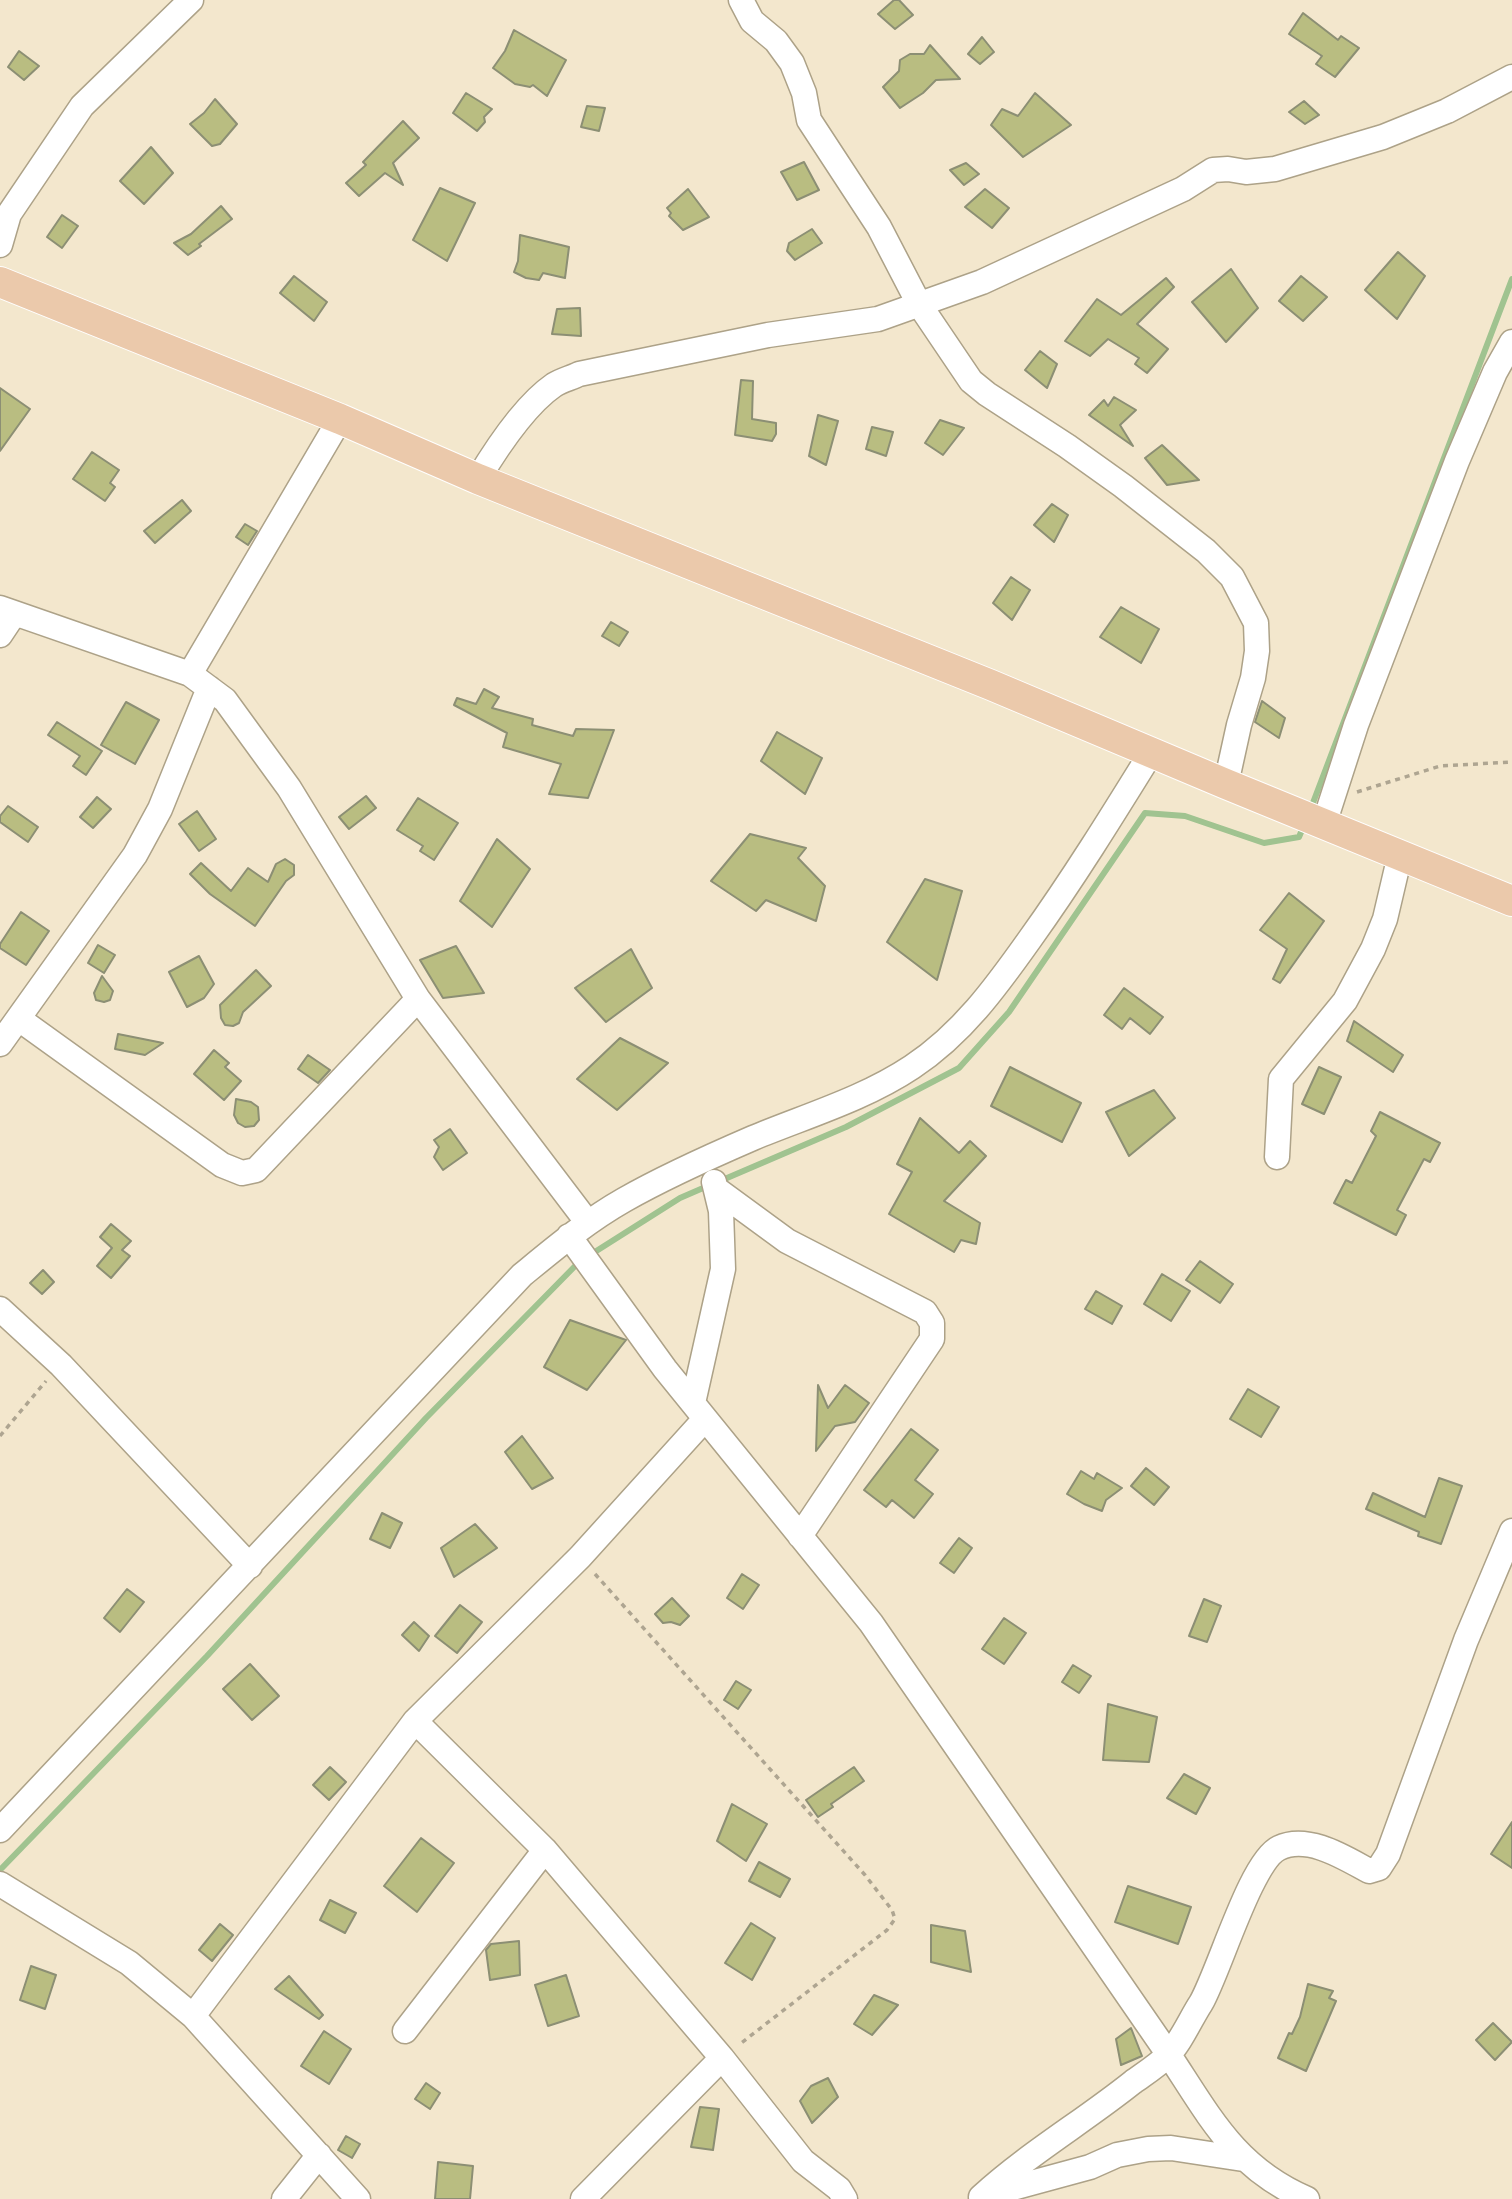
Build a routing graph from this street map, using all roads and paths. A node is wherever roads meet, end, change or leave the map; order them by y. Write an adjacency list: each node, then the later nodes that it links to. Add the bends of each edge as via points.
1 (191, 0): 4 (street, via 82,106 9,214)
2 (741, 0): 6 (street, via 752,21 776,41 792,63 809,120 879,227)
3 (1512, 76): 6 (street, via 1447,111 1383,137 1275,169 1213,170 1183,189 982,282)
4 (0, 245)
5 (0, 282): 8 (main road)
6 (919, 304): 9 (street, via 878,319 768,335 579,374 537,399); 15 (street, via 971,380 987,394 1123,486 1232,577 1256,623 1257,651)
7 (1512, 342): 16 (street, via 1457,461 1356,725)
8 (340, 419): 9 (main road); 12 (street)
9 (478, 479): 13 (main road)
10 (7, 611): 11 (street); 12 (street)
11 (0, 635)
12 (199, 681): 19 (street, via 225,700 289,788); 20 (street, via 160,809 135,855)
13 (1151, 753): 15 (main road); 23 (street, via 1039,926 991,993 951,1036 881,1086)
14 (1512, 762): 16 (path, via 1440,766)
15 (1226, 784): 16 (main road)
16 (1328, 812): 17 (main road)
17 (1400, 855): 18 (main road); 22 (street, via 1373,949 1345,1001 1281,1079)
18 (1512, 901)
19 (418, 999): 20 (street, via 256,1170 242,1173 222,1165); 25 (street)
20 (19, 1019): 21 (street)
21 (0, 1044)
22 (1277, 1157)
23 (708, 1158): 24 (street); 25 (street, via 622,1200)
24 (716, 1189): 28 (street, via 723,1269); 31 (street, via 787,1241 925,1312 932,1323 932,1339)
25 (578, 1230): 28 (street, via 665,1369); 33 (street, via 522,1275)
26 (0, 1309): 27 (street)
27 (61, 1365): 29 (path); 33 (street)
28 (699, 1411): 31 (street); 32 (street)
29 (0, 1436)
30 (1512, 1531): 40 (street, via 1466,1640 1388,1854 1378,1868 1369,1871 1318,1847 1280,1848 1268,1857 1206,1994)
31 (800, 1536): 40 (street, via 870,1623)
32 (580, 1557): 34 (street); 41 (path, via 865,1875 895,1919 887,1930)
33 (250, 1566): 35 (street)
34 (415, 1721): 36 (street); 38 (street)
35 (0, 1830)
36 (545, 1850): 39 (street); 41 (street)
37 (0, 1884): 38 (street, via 129,1963)
38 (193, 2016): 42 (street)
39 (405, 2031)
40 (1169, 2055): 43 (street, via 1215,2126); 45 (street)
41 (722, 2058): 48 (street); 49 (street, via 803,2161)
42 (319, 2155): 46 (street); 47 (street)
43 (1243, 2159): 44 (street); 45 (street, via 1147,2149)
44 (1280, 2194): 50 (street)
45 (976, 2198)
46 (284, 2199)
47 (358, 2199)
48 (583, 2199)
49 (845, 2199)
50 (1307, 2199)

